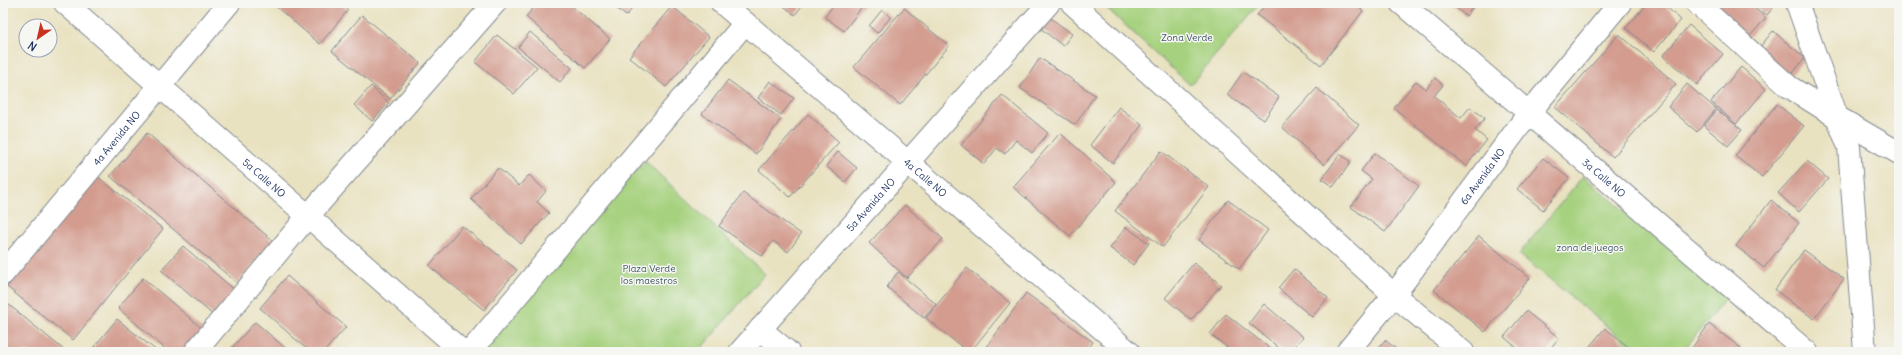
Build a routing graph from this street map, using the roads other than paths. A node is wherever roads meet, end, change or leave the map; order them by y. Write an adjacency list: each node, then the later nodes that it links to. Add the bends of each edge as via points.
1 (65, 3): 12 (street, 5a Calle NO)
2 (229, 3): 12 (street, 4a Avenida NO)
3 (495, 3): 17 (street)
4 (722, 3): 11 (street, 4a Calle NO)
5 (1049, 3): 16 (street, 5a Avenida NO)
6 (1072, 3): 19 (street)
7 (1401, 3): 13 (street, 3a Calle NO)
8 (1620, 3): 13 (street, 6a Avenida NO)
9 (1697, 3): 14 (street, via 1788,86)
10 (1797, 3): 14 (street)
11 (745, 23): 16 (street, 4a Calle NO); 23 (street)
12 (160, 86): 17 (street, 5a Calle NO); 18 (street, 4a Avenida NO)
13 (1529, 113): 19 (street, 6a Avenida NO); 29 (street, 3a Calle NO)
14 (1837, 117): 15 (street); 30 (street, via 1849,147)
15 (1899, 153)
16 (907, 162): 20 (street, 5a Avenida NO); 26 (street, 4a Calle NO)
17 (308, 216): 21 (street); 22 (street, 5a Calle NO)
18 (3, 274)
19 (1394, 295): 27 (street, 6a Avenida NO); 28 (street)
20 (760, 329): 24 (street, 5a Avenida NO); 25 (street)
21 (196, 352)
22 (463, 352)
23 (470, 352)
24 (740, 352)
25 (788, 352)
26 (1129, 352)
27 (1347, 352)
28 (1463, 352)
29 (1807, 352)
30 (1866, 352)

